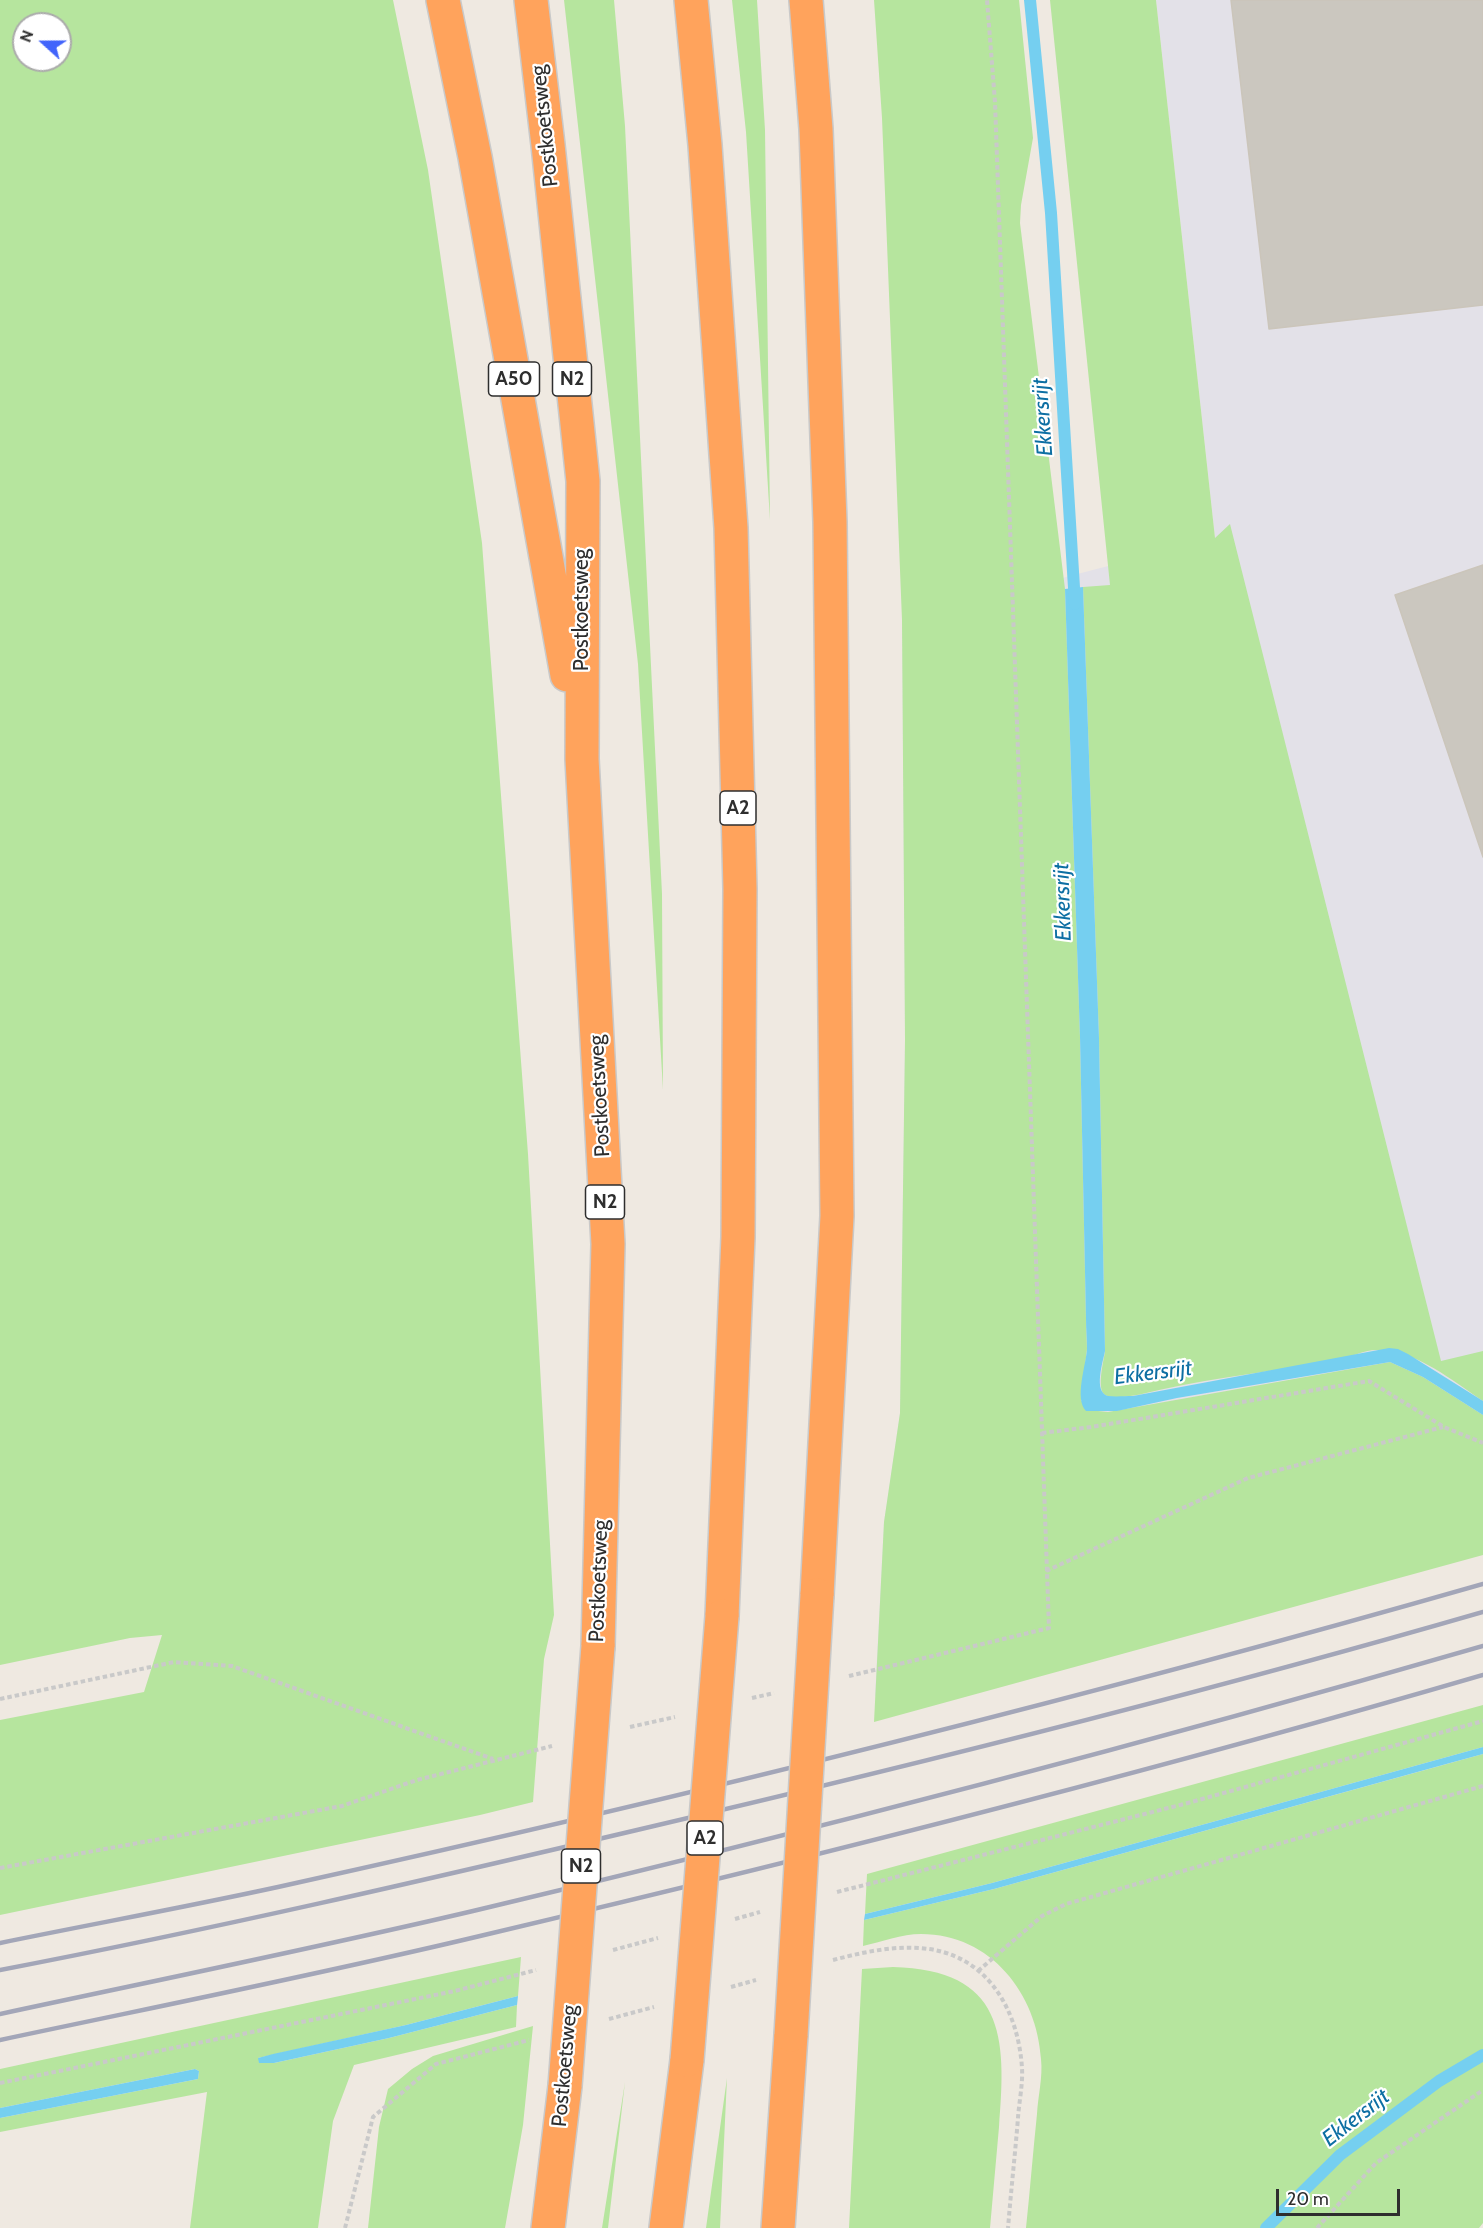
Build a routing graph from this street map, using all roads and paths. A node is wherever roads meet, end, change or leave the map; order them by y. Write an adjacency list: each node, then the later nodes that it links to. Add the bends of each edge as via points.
1 (443, 0): 6 (highway, A50)
2 (531, 0): 6 (highway, Postkoetsweg / N2, via 583,481)
3 (691, 0): 24 (highway, A2, bridge, via 705,145 731,528 740,889 738,1237 722,1616 687,2060)
4 (806, 0): 25 (highway, bridge, via 816,129 830,522 837,1204)
5 (987, 0): 8 (path, via 995,102)
6 (582, 759): 23 (highway, Postkoetsweg / N2, bridge, via 608,1244 598,1646 565,2086)
7 (1444, 1426): 8 (path, via 1369,1381); 8 (path, via 1248,1478 1046,1571); 9 (path)
8 (1042, 1433)
9 (1483, 1443)
10 (0, 1699): 12 (path, via 174,1662 232,1666)
11 (1483, 1721): 14 (path, via 1184,1804)
12 (494, 1760)
13 (1483, 1786): 20 (path, via 1066,1904 1042,1916)
14 (834, 1893)
15 (765, 1911): 16 (path)
16 (731, 1920)
17 (662, 1937): 18 (path)
18 (604, 1952)
19 (547, 1967): 21 (path, via 455,1991)
20 (978, 1971)
21 (0, 2083)
22 (1483, 2090): 26 (path, via 1376,2163)
23 (548, 2228)
24 (666, 2228)
25 (778, 2228)
26 (1317, 2228)

